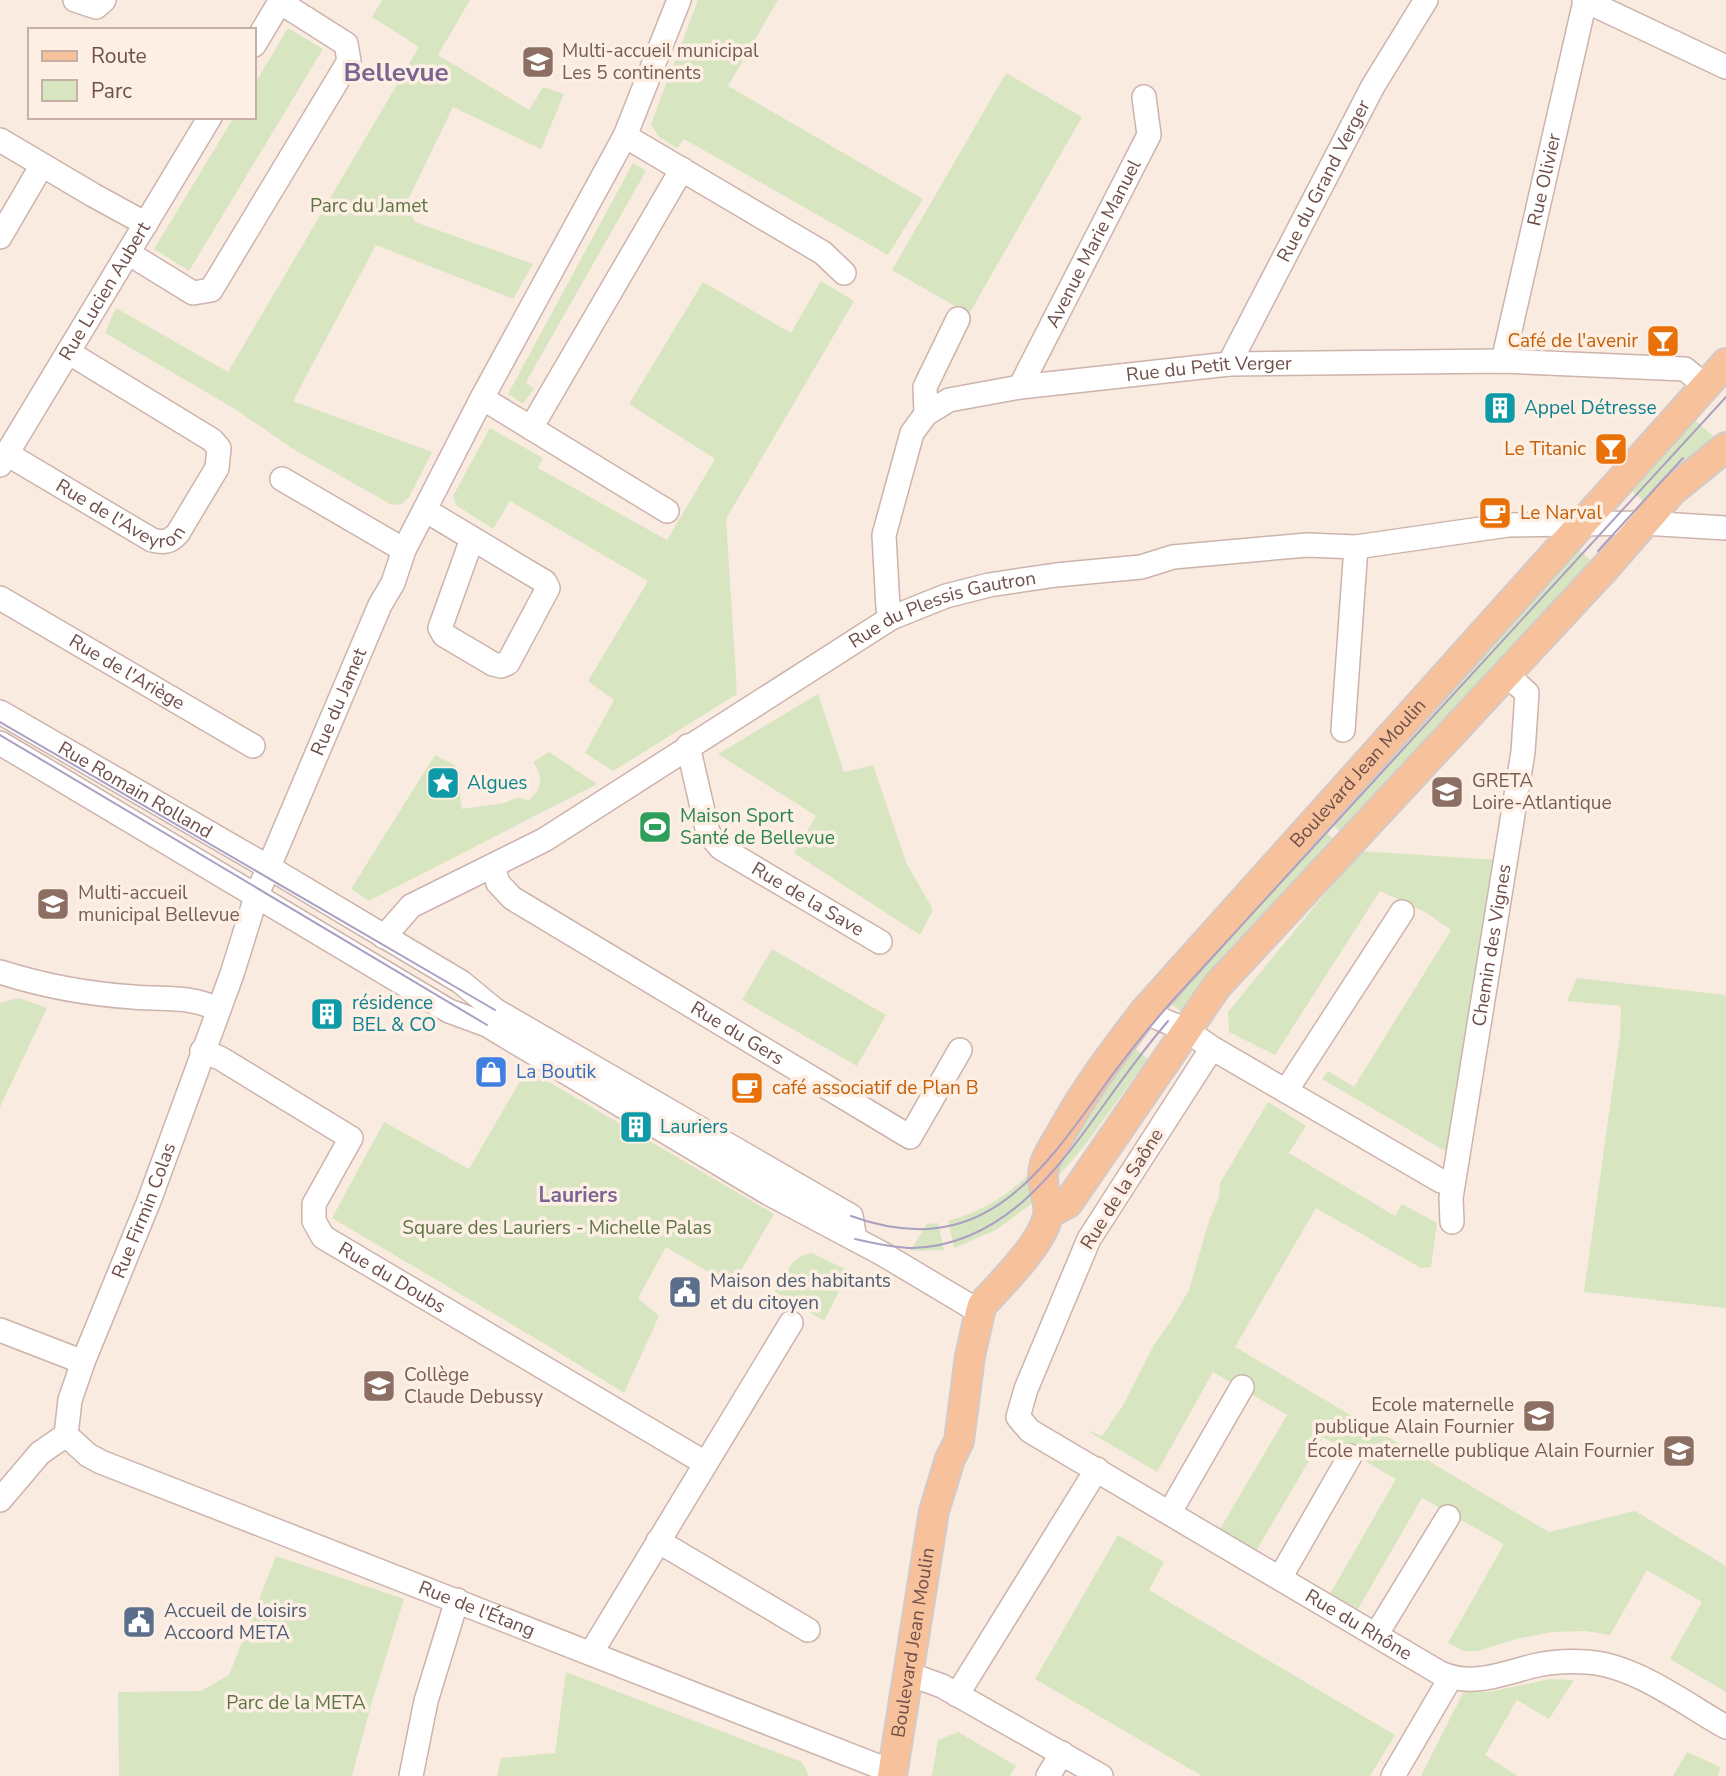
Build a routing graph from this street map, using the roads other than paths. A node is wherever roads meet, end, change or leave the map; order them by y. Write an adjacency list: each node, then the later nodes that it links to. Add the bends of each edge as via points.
1 (75, 0): 2 (street, via 96,7)
2 (104, 0)
3 (679, 0): 11 (street, Rue du Jamet)
4 (1426, 0): 23 (street, Rue du Grand Verger, via 1373,86)
5 (1584, 0): 8 (street); 21 (street, Rue Olivier)
6 (280, 1): 7 (street); 17 (street, via 346,44 349,61 342,73 211,290 193,293)
7 (256, 42)
8 (1726, 67)
9 (1144, 97): 25 (street, Avenue Marie Manuel, via 1149,135)
10 (209, 119): 15 (street, Rue Lucien Aubert)
11 (625, 136): 14 (street); 26 (street, Rue du Jamet)
12 (0, 140): 13 (street)
13 (43, 165): 15 (street); 16 (street)
14 (681, 169): 18 (street, via 822,253); 28 (street)
15 (146, 224): 17 (street, Rue Lucien Aubert)
16 (0, 237)
17 (128, 253): 20 (street, Rue Lucien Aubert)
18 (844, 273)
19 (958, 319): 27 (street, via 925,387)
20 (68, 352): 30 (street, Rue Lucien Aubert); 30 (street, Rue de l'Aveyron, via 219,448 217,468 178,533 171,540 152,540)
21 (1503, 361): 23 (street, Rue du Petit Verger); 24 (street, Rue du Petit Verger, via 1685,369)
22 (1726, 363): 24 (main road, Boulevard Jean Moulin)
23 (1229, 364): 25 (street, Rue du Petit Verger)
24 (1704, 385): 34 (main road, Boulevard Jean Moulin)
25 (1020, 387): 27 (street, Rue du Petit Verger, via 949,400)
26 (482, 398): 28 (street); 32 (street, Rue du Jamet)
27 (926, 414): 41 (street, via 912,433 884,535)
28 (531, 428): 33 (street)
29 (1726, 447): 35 (main road, Boulevard Jean Moulin, via 1672,491)
30 (3, 459)
31 (282, 479): 39 (street)
32 (425, 510): 37 (street); 39 (street, Rue du Jamet)
33 (667, 511)
34 (1584, 523): 35 (street, Rue du Plessis Gautron); 38 (street, Rue du Plessis Gautron, via 1477,528); 56 (main road, Boulevard Jean Moulin)
35 (1643, 523): 36 (street, Rue du Plessis Gautron); 42 (main road, Boulevard Jean Moulin)
36 (1726, 528)
37 (472, 539): 37 (street, via 548,588 508,663 502,666 444,635 440,628)
38 (1356, 547): 41 (street, Rue du Plessis Gautron, via 1307,545 1173,557 1141,566 1020,579 946,596); 44 (street)
39 (404, 550): 49 (street, Rue du Jamet)
40 (0, 598): 46 (street, Rue de l'Ariège)
41 (891, 618): 47 (street, Rue du Plessis Gautron)
42 (1507, 675): 58 (main road, Boulevard Jean Moulin, via 1217,986); 65 (street, Chemin des Vignes, via 1527,693 1524,752 1451,1198)
43 (0, 712): 49 (street, Rue Romain Rolland)
44 (1343, 730)
45 (0, 743): 50 (street, Rue Romain Rolland)
46 (253, 746)
47 (688, 746): 48 (street, Rue du Plessis Gautron, via 605,803); 53 (street, Rue de la Save, via 709,833 721,848)
48 (493, 866): 52 (street, Rue du Plessis Gautron, via 411,906); 60 (street, Rue du Gers, via 498,883 512,898 910,1137)
49 (270, 868): 50 (street, Rue du Jamet); 52 (street, Rue Romain Rolland)
50 (257, 897): 55 (street, Rue Firmin Colas); 57 (street, Rue Romain Rolland, via 449,1011)
51 (1402, 912): 62 (street)
52 (384, 937): 57 (street, Rue Romain Rolland, via 461,982)
53 (880, 942)
54 (0, 972): 55 (street, via 43,986 134,998 188,999)
55 (218, 1009): 61 (street, Rue Firmin Colas)
56 (1144, 1012): 58 (street); 64 (main road, Boulevard Jean Moulin, via 1096,1076 1045,1164 1042,1185)
57 (491, 1018): 66 (street, via 768,1193); 66 (street, via 851,1216)
58 (1186, 1030): 59 (street); 64 (main road, Boulevard Jean Moulin, via 1068,1203)
59 (1212, 1048): 62 (street); 72 (street, Rue de la Saône, via 1089,1239)
60 (960, 1050)
61 (202, 1051): 70 (street, Rue Firmin Colas, via 149,1201); 75 (street, Rue du Doubs, via 351,1138 314,1204 314,1221 323,1237)
62 (1286, 1091): 63 (street)
63 (1441, 1181)
64 (1049, 1213): 67 (main road, Boulevard Jean Moulin, via 1024,1257)
65 (1452, 1222)
66 (855, 1239): 67 (street)
67 (981, 1309): 86 (main road, Boulevard Jean Moulin, via 959,1441 934,1511)
68 (791, 1323): 75 (street)
69 (0, 1330): 70 (street)
70 (83, 1362): 73 (street, Rue Firmin Colas, via 70,1400)
71 (1242, 1387): 78 (street)
72 (1018, 1417): 76 (street, Rue du Rhône, via 1030,1431)
73 (66, 1435): 77 (street, via 40,1453); 82 (street, Rue de l'Étang, via 100,1462)
74 (1350, 1456): 81 (street)
75 (705, 1463): 80 (street)
76 (1097, 1469): 78 (street, Rue du Rhône); 88 (street)
77 (0, 1500)
78 (1170, 1512): 81 (street, Rue du Rhône)
79 (1448, 1517): 84 (street)
80 (658, 1541): 83 (street); 85 (street)
81 (1280, 1578): 84 (street, Rue du Rhône)
82 (457, 1600): 85 (street, Rue de l'Étang); 92 (street, via 426,1701)
83 (808, 1630)
84 (1376, 1635): 87 (street, Rue du Rhône)
85 (591, 1653): 91 (street, Rue de l'Étang)
86 (909, 1674): 88 (street); 91 (main road, Boulevard Jean Moulin)
87 (1451, 1677): 89 (street, Rue du Rhône, via 1467,1681 1549,1664 1589,1662 1633,1674); 95 (street)
88 (957, 1695): 90 (street)
89 (1726, 1727)
90 (1062, 1753): 93 (street); 94 (street)
91 (893, 1774)
92 (411, 1776)
93 (1048, 1776)
94 (1101, 1776)
95 (1393, 1776)

